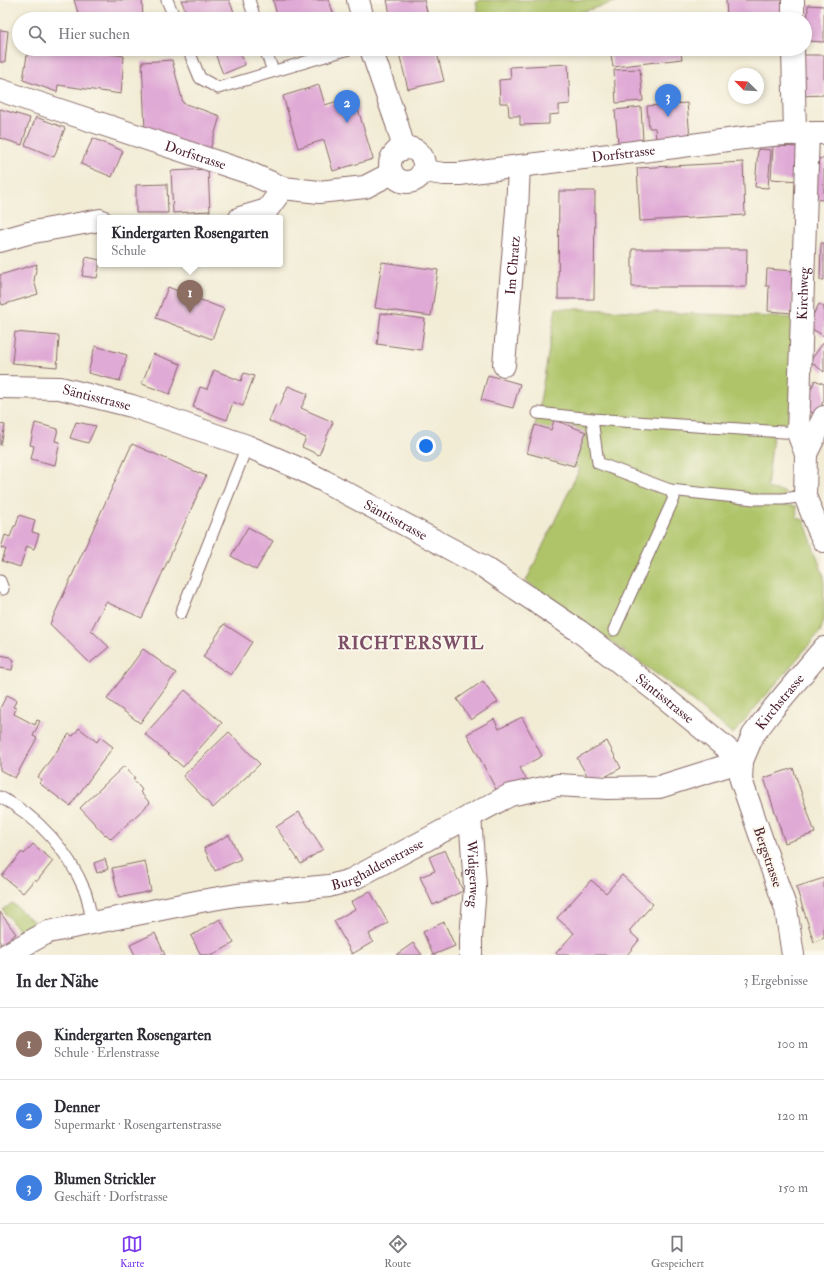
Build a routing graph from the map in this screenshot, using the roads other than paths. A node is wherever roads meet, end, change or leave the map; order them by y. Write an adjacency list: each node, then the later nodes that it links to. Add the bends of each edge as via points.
1 (168, 0): 5 (lane)
2 (249, 0): 6 (lane)
3 (358, 0): 7 (street)
4 (793, 0): 8 (street)
5 (172, 12)
6 (253, 12)
7 (361, 12)
8 (793, 12)
9 (191, 56): 14 (lane, via 200,78 218,88)
10 (268, 56): 14 (lane)
11 (325, 56): 14 (lane)
12 (373, 56): 17 (street)
13 (795, 56): 16 (street, Kirchweg)
14 (273, 71)
15 (0, 90): 21 (street, Dorfstrasse, via 247,172)
16 (809, 133): 18 (street, Dorfstrasse, via 732,138); 30 (street, Kirchweg)
17 (404, 149): 19 (street, via 410,148 420,154); 20 (street, via 392,158)
18 (519, 166): 19 (street, Dorfstrasse, via 460,174); 25 (street, Im Chratz, via 518,210)
19 (424, 171): 20 (street, via 418,179 408,182 399,180)
20 (392, 173): 21 (street, Dorfstrasse, via 365,187 351,189 319,192)
21 (283, 188): 22 (street, via 266,210)
22 (250, 215)
23 (97, 221): 24 (street, via 28,233)
24 (0, 241)
25 (504, 365)
26 (0, 387): 31 (street, Säntisstrasse, via 60,388 132,406)
27 (538, 413): 29 (lane)
28 (824, 417): 32 (street)
29 (592, 419): 30 (lane); 33 (lane, via 598,463)
30 (798, 433): 32 (street, Kirchweg)
31 (247, 446): 37 (lane); 40 (street, Säntisstrasse, via 324,481 484,567 579,631 664,696)
32 (806, 454): 34 (street)
33 (670, 490): 34 (lane, via 754,500); 38 (lane, via 674,498)
34 (806, 496): 35 (street)
35 (819, 517): 36 (street)
36 (824, 541)
37 (181, 613)
38 (614, 630)
39 (823, 653): 40 (street, Kirchstrasse, via 773,709 754,735)
40 (742, 761): 42 (street, Burghaldenstrasse, via 659,787 607,788 558,785 510,795); 46 (street, Bergstrasse, via 741,780 786,909)
41 (0, 797): 43 (lane, via 11,802 47,832 73,866 86,892)
42 (470, 816): 43 (street, Burghaldenstrasse, via 351,880 329,886 201,900); 45 (street, Widigerweg, via 475,886)
43 (92, 924): 44 (street, Burghaldenstrasse, via 48,932)
44 (12, 953)
45 (471, 955)
46 (793, 955)

